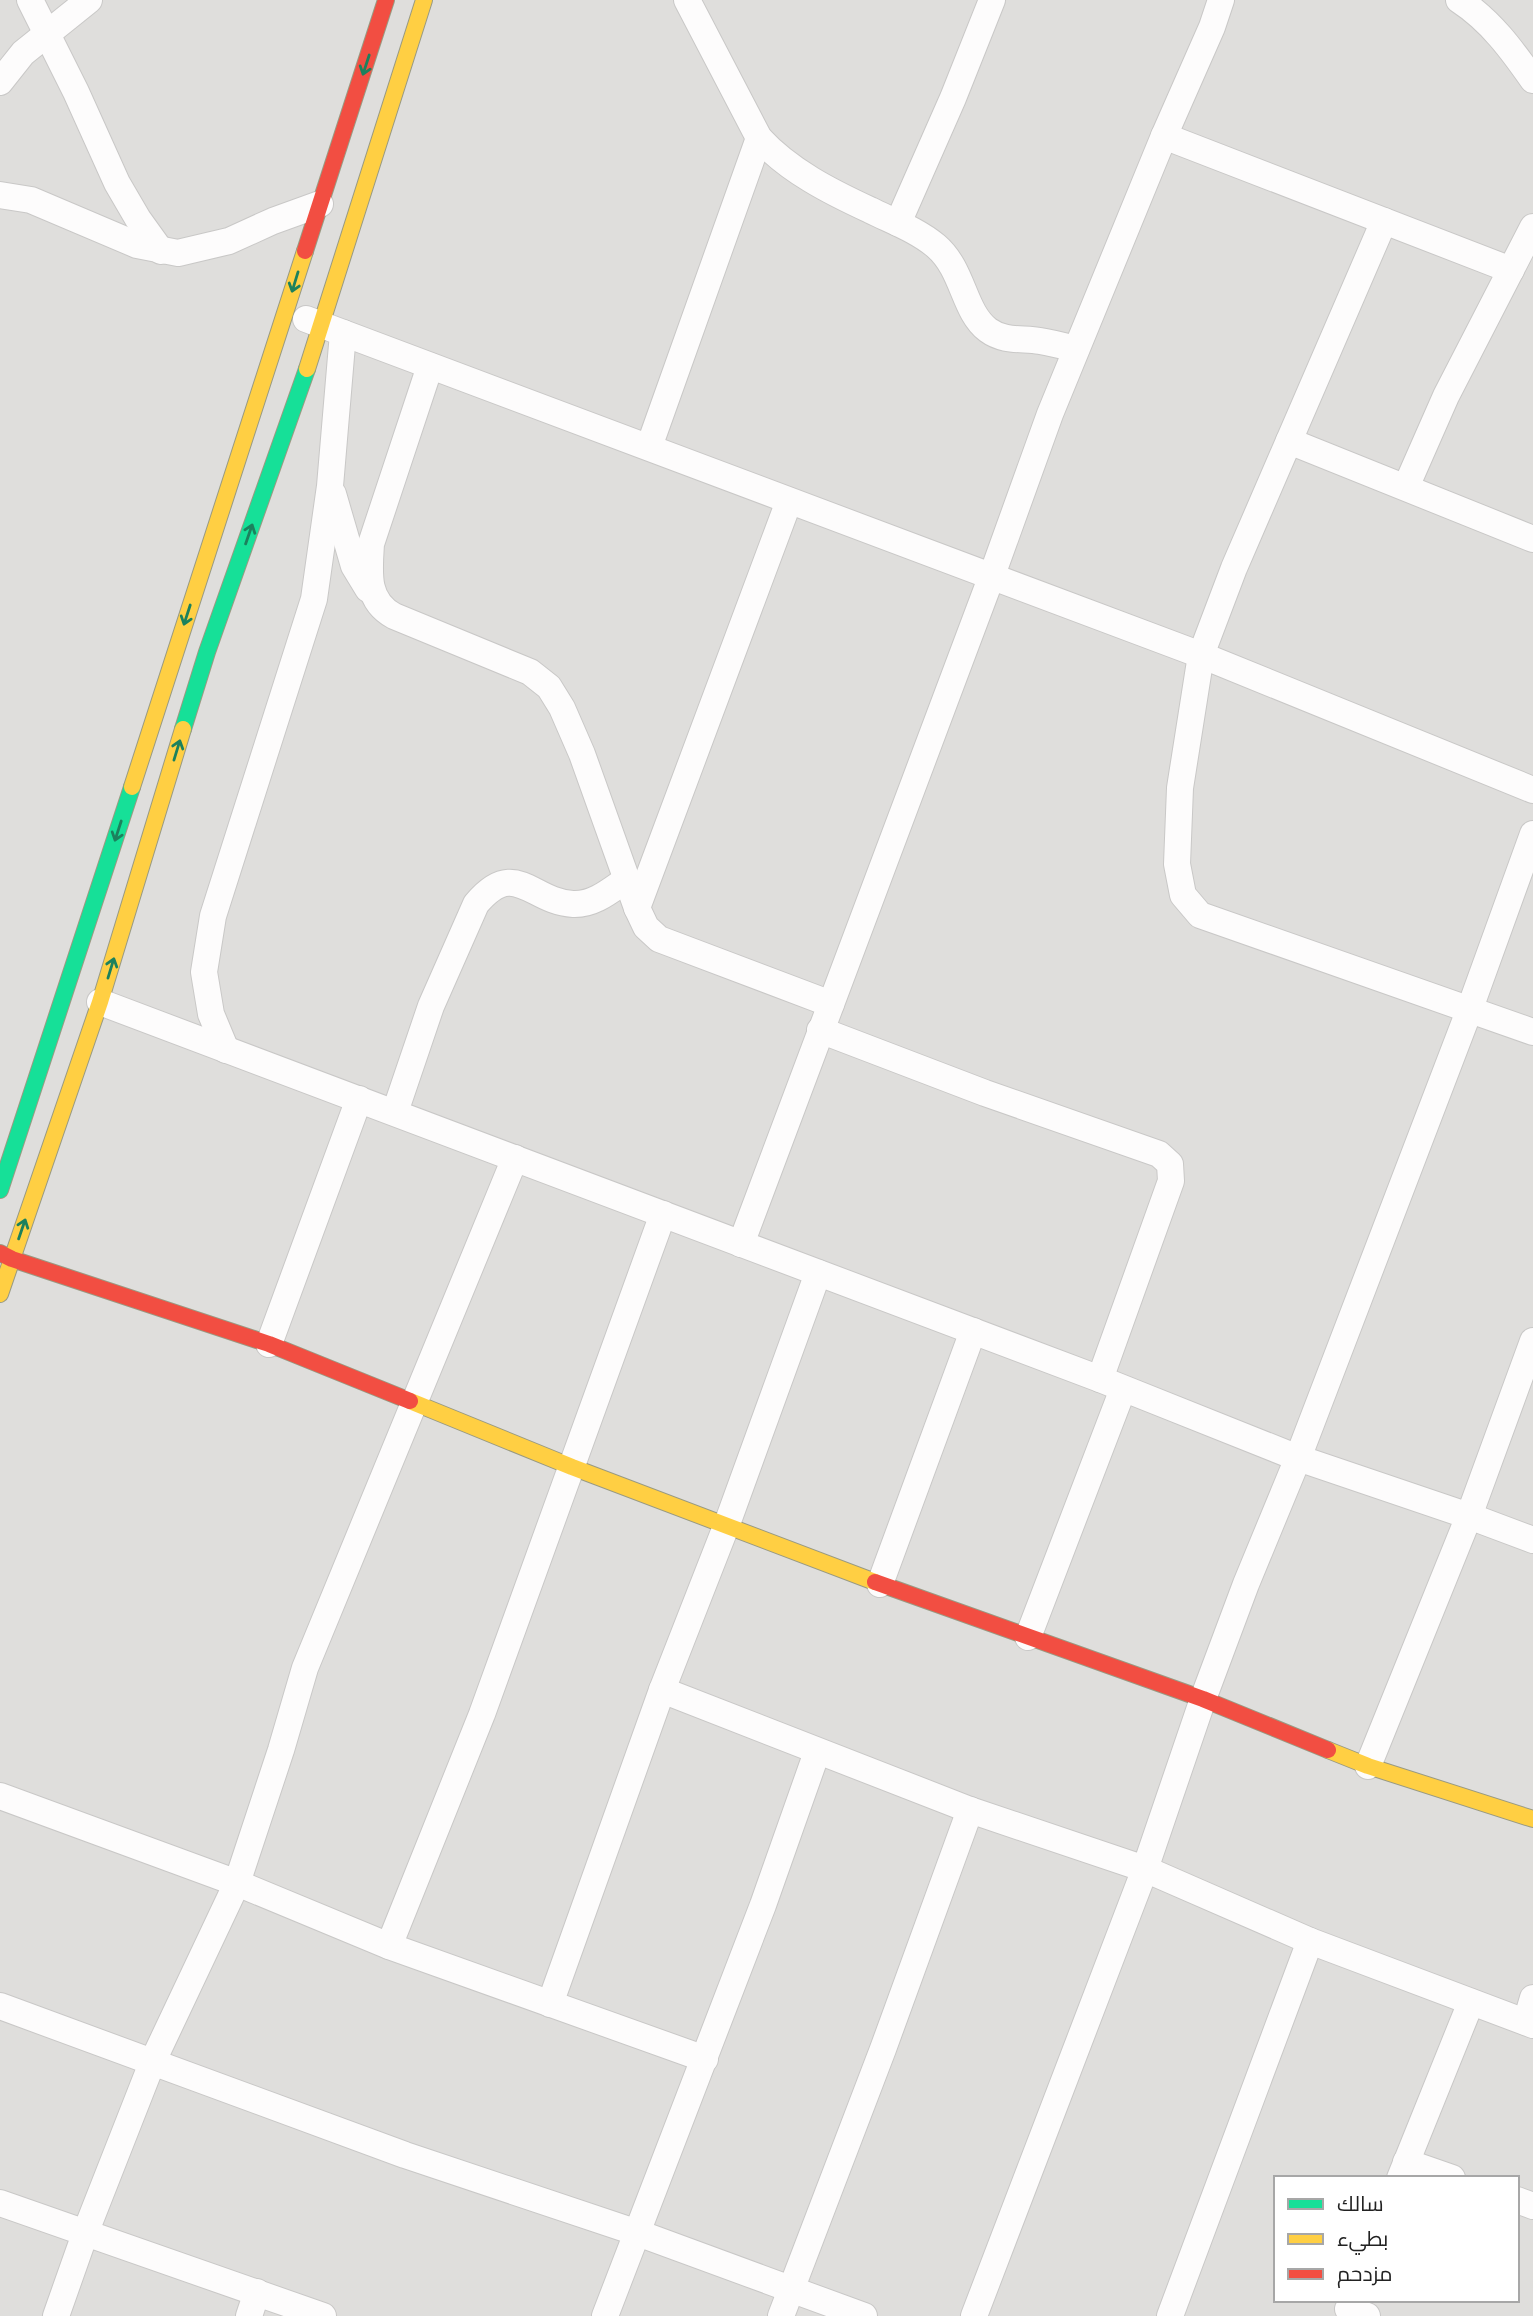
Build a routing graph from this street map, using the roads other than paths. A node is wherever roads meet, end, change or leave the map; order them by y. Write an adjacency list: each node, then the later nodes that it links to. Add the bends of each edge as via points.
1 (30, 0): 9 (street)
2 (89, 0): 9 (street)
3 (386, 0): 15 (main road, one-way to 15)
4 (424, 0): 22 (main road)
5 (687, 0): 13 (street)
6 (992, 0): 17 (street)
7 (1221, 0): 12 (street)
8 (1459, 0): 10 (street, via 1506,41)
9 (47, 32): 11 (street); 19 (street, via 117,183)
10 (1533, 80)
11 (0, 82)
12 (1164, 136): 16 (street); 23 (street)
13 (759, 138): 17 (street, via 800,172); 26 (street)
14 (0, 195): 19 (street, via 31,200)
15 (320, 204): 19 (street, via 229,241 178,253); 21 (main road, one-way to 21)
16 (1384, 221): 20 (street); 25 (street)
17 (898, 223): 23 (street, via 936,246 951,263 972,312 989,331)
18 (1533, 227): 20 (street)
19 (161, 251)
20 (1511, 270): 28 (street, via 1446,396)
21 (286, 311): 22 (street); 47 (main road, one-way to 47)
22 (333, 329): 24 (street); 27 (street); 38 (main road, one-way to 22, via 207,652)
23 (1076, 349): 31 (street)
24 (430, 366): 26 (street); 32 (street, via 371,544 369,570)
25 (1290, 441): 28 (street); 33 (street)
26 (649, 447): 29 (street)
27 (330, 486): 32 (street, via 354,566); 43 (street, via 314,599 213,916 204,972 211,1014)
28 (1406, 487): 30 (street)
29 (789, 501): 31 (street); 37 (street)
30 (1533, 539)
31 (991, 578): 33 (street); 39 (street)
32 (376, 602): 36 (street, via 394,617 530,672 549,687 582,754)
33 (1201, 655): 34 (street); 40 (street, via 1180,788 1177,864 1183,895 1200,915)
34 (1533, 790)
35 (1533, 834): 40 (street)
36 (627, 880): 37 (street); 45 (street, via 599,898 573,904 513,883 499,883 486,891 430,1006)
37 (637, 908): 39 (street, via 646,927 659,939)
38 (100, 1002): 43 (street); 50 (main road, one-way to 38)
39 (831, 1004): 41 (street)
40 (1469, 1011): 42 (street); 58 (street)
41 (820, 1030): 49 (street); 56 (street, via 1159,1154 1170,1164 1171,1181)
42 (1533, 1032)
43 (226, 1050): 44 (street)
44 (359, 1099): 45 (street); 55 (street)
45 (395, 1112): 46 (street)
46 (515, 1158): 48 (street); 57 (street)
47 (0, 1190)
48 (663, 1214): 49 (street); 59 (street)
49 (741, 1244): 51 (street)
50 (6, 1256): 52 (main road); 55 (main road)
51 (818, 1273): 53 (street); 61 (street)
52 (0, 1294)
53 (973, 1331): 56 (street); 63 (street)
54 (1533, 1341): 60 (street)
55 (269, 1344): 57 (main road)
56 (1112, 1384): 58 (street); 64 (street)
57 (414, 1403): 59 (main road); 73 (street, via 305,1668)
58 (1298, 1458): 60 (street); 66 (street)
59 (572, 1467): 61 (main road); 75 (street, via 482,1714)
60 (1469, 1516): 62 (street); 68 (street)
61 (727, 1524): 63 (main road); 65 (street)
62 (1533, 1540)
63 (880, 1584): 64 (main road)
64 (1028, 1637): 66 (main road)
65 (662, 1690): 67 (street); 77 (street)
66 (1203, 1699): 68 (main road); 72 (street)
67 (817, 1752): 70 (street); 80 (street)
68 (1368, 1766): 71 (main road)
69 (0, 1796): 73 (street)
70 (970, 1810): 72 (street); 87 (street)
71 (1533, 1819)
72 (1145, 1869): 74 (street); 94 (street)
73 (237, 1883): 75 (street); 81 (street)
74 (1310, 1941): 76 (street); 95 (street)
75 (389, 1946): 77 (street)
76 (1471, 2002): 79 (street); 82 (street)
77 (550, 2004): 80 (street)
78 (0, 2006): 81 (street)
79 (1531, 2015)
80 (705, 2059): 86 (street)
81 (152, 2063): 85 (street); 86 (street)
82 (1403, 2170): 83 (street)
83 (1440, 2176)
84 (0, 2203): 85 (street)
85 (86, 2231): 88 (street); 89 (street)
86 (638, 2233): 87 (street); 91 (street)
87 (791, 2288): 92 (street); 93 (street)
88 (253, 2304): 90 (street)
89 (56, 2316)
90 (323, 2316)
91 (605, 2316)
92 (781, 2316)
93 (864, 2316)
94 (974, 2316)
95 (1170, 2316)

